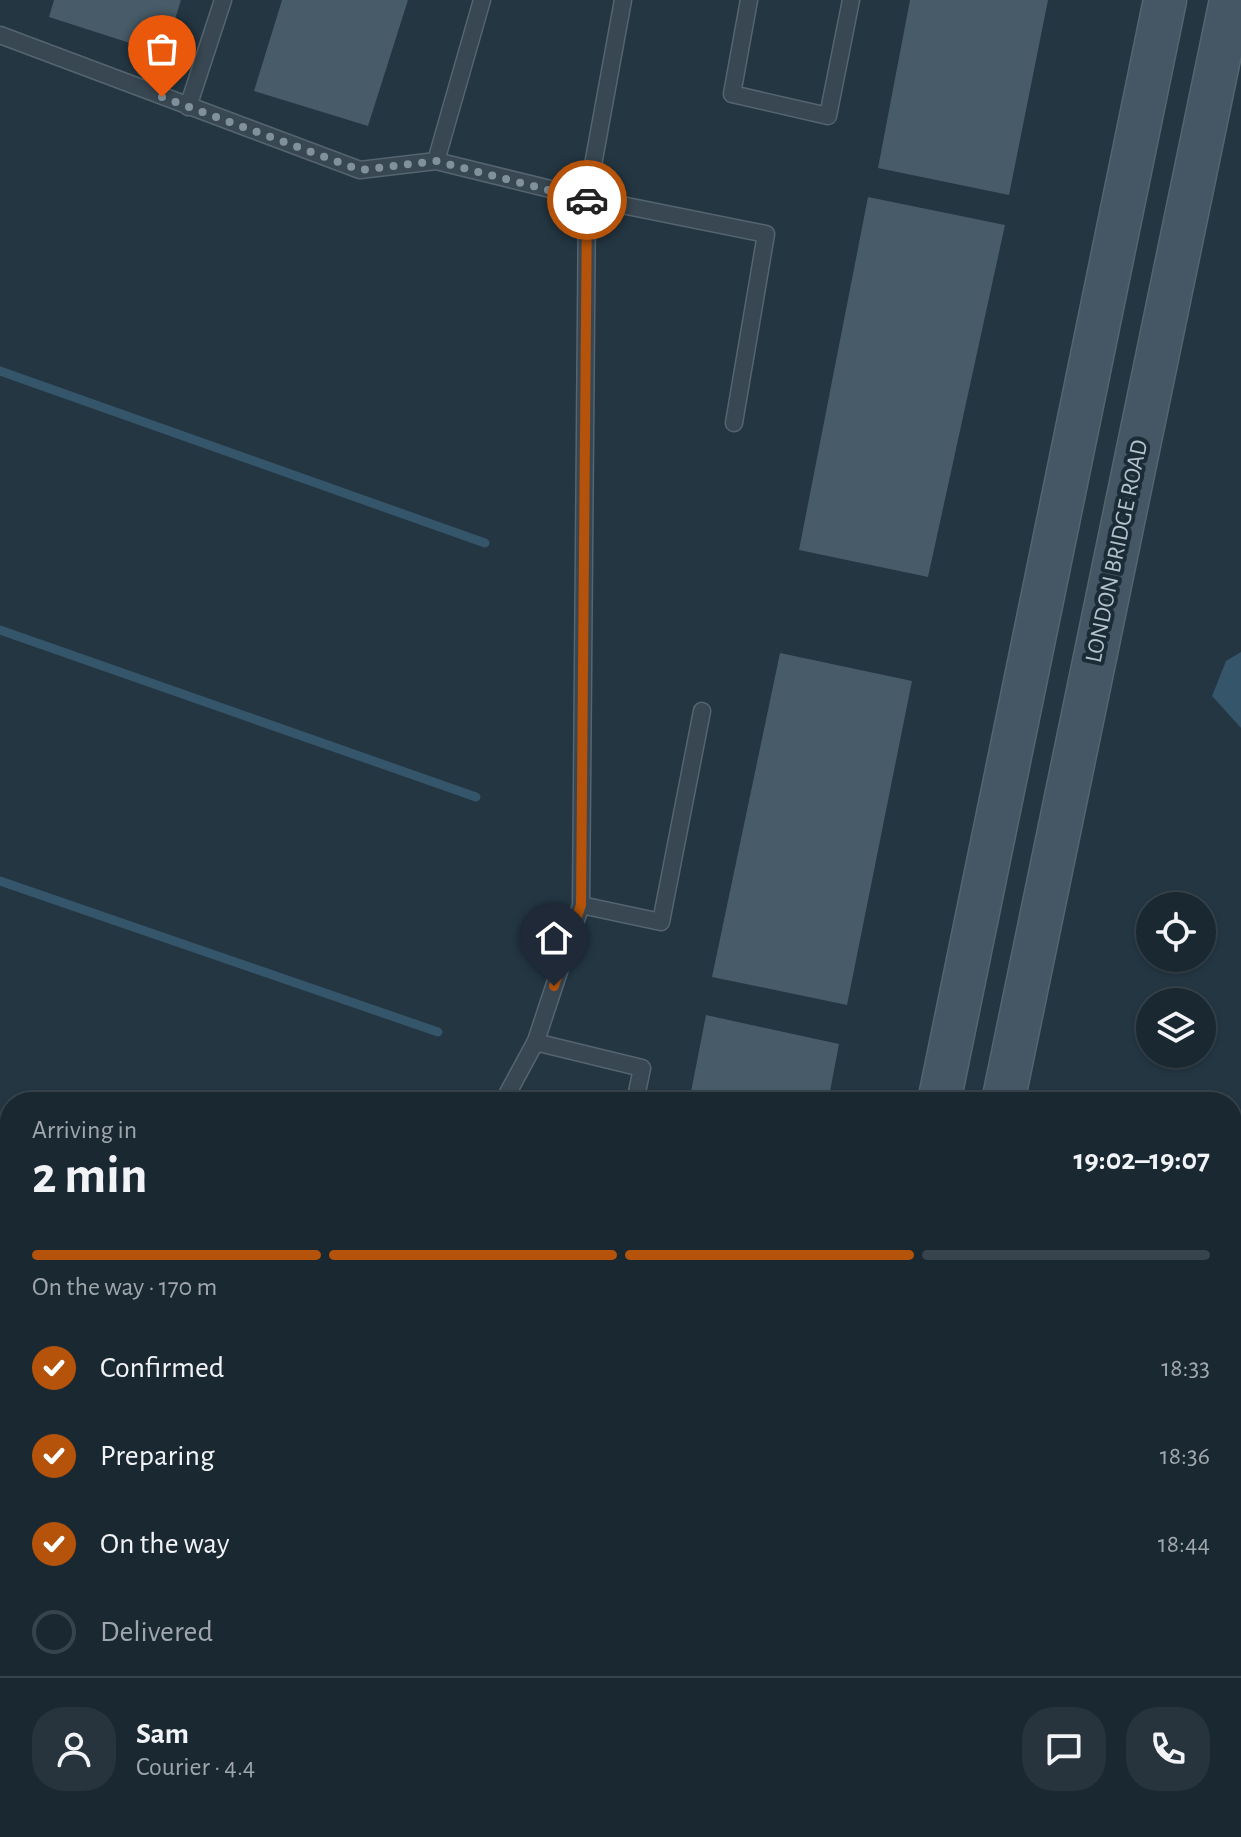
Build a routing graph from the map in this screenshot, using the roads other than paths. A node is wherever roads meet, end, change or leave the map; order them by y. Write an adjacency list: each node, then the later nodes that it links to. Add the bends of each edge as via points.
1 (223, 0): 9 (lane)
2 (482, 0): 10 (lane)
3 (623, 0): 11 (lane)
4 (749, 0): 5 (lane, via 732,94 828,116)
5 (851, 0)
6 (1165, 0): 18 (main road)
7 (1231, 0): 19 (main road, LONDON BRIDGE ROAD)
8 (0, 35): 9 (lane)
9 (188, 107): 10 (lane, via 360,170)
10 (436, 161): 11 (lane)
11 (587, 198): 12 (lane, via 766,234); 14 (lane)
12 (734, 423)
13 (702, 711): 14 (lane, via 661,922)
14 (581, 905): 15 (lane)
15 (535, 1042): 16 (lane); 17 (lane, via 642,1068)
16 (508, 1092)
17 (637, 1092)
18 (941, 1092)
19 (1005, 1092)

